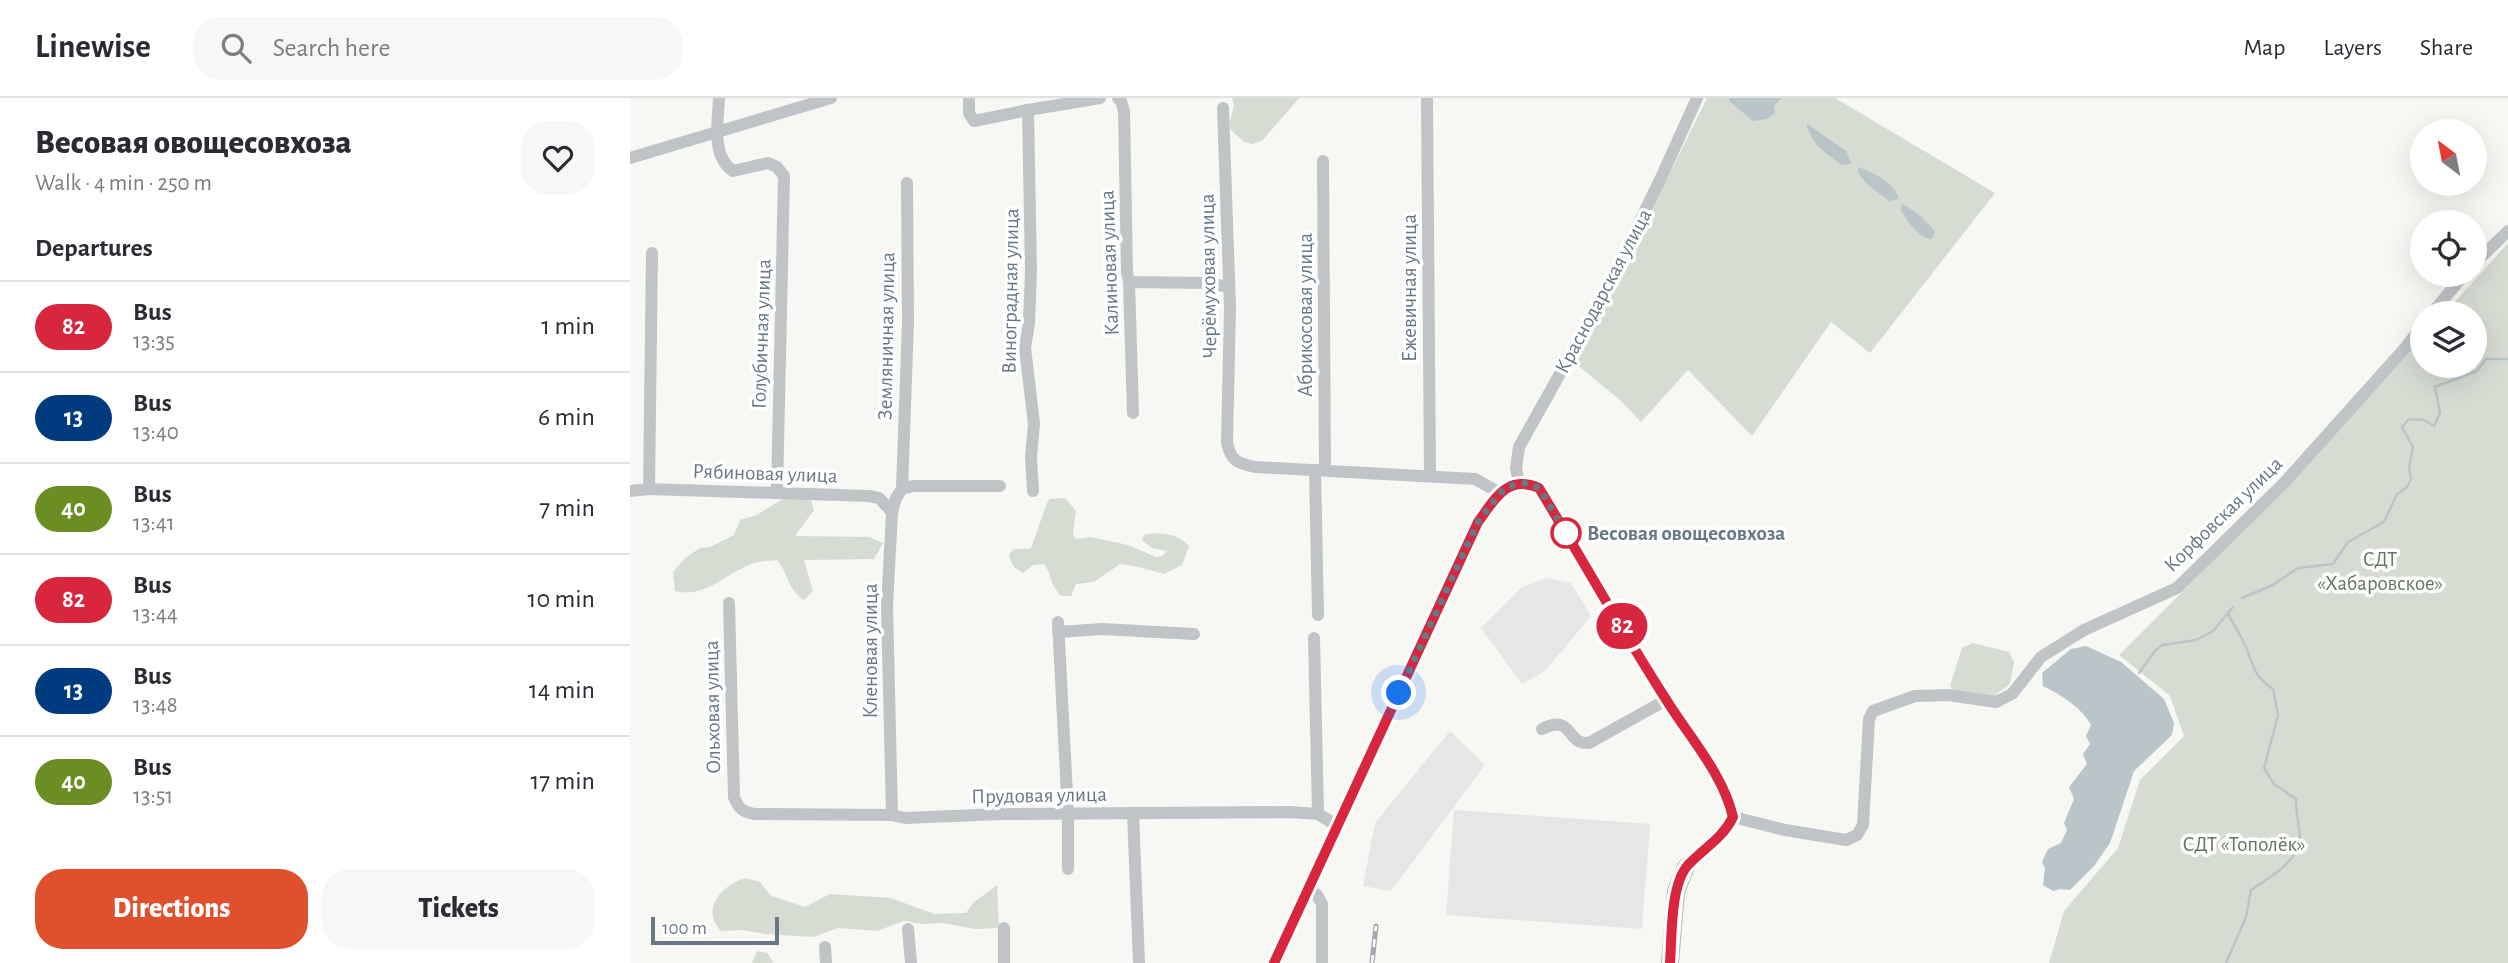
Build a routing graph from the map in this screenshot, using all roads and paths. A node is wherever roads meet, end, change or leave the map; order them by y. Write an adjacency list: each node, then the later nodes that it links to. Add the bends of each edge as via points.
1 (719, 98): 10 (street)
2 (831, 98): 10 (street)
3 (969, 98): 9 (street, via 974,121)
4 (1100, 98): 9 (street)
5 (1118, 98): 17 (street, Калиновая улица, via 1124,111)
6 (1697, 98): 25 (street, Краснодарская улица, via 1599,304 1519,447)
7 (1427, 99): 24 (street, Ежевичная улица)
8 (1223, 108): 18 (street, Черёмуховая улица)
9 (1028, 110): 30 (street, Виноградная улица, via 1031,272 1025,348 1034,424)
10 (719, 132): 11 (street); 31 (street, Голубичная улица, via 720,155 731,170 768,163 784,176)
11 (630, 158)
12 (1323, 161): 23 (street, Абрикосовая улица)
13 (907, 183): 28 (street, Земляничная улица)
14 (2508, 231): 15 (street)
15 (2487, 251)
16 (652, 253): 27 (street)
17 (1129, 282): 18 (street); 22 (street, Калиновая улица)
18 (1229, 287): 23 (street, Черёмуховая улица, via 1229,454 1241,464)
19 (2454, 287): 20 (street)
20 (2442, 301)
21 (2410, 342): 45 (street, Корфовская улица, via 2284,483 2177,587 2084,630 2041,657 2012,694 1996,702 1915,696 1873,711 1863,825 1857,835 1846,840)
22 (1133, 413)
23 (1320, 470): 24 (street); 35 (street, Абрикосовая улица)
24 (1430, 476): 32 (street, via 1475,479)
25 (1519, 484): 32 (street); 38 (street, via 1539,488)
26 (1000, 486): 28 (street, via 913,485)
27 (649, 489): 29 (street, Рябиновая улица); 31 (street, Рябиновая улица)
28 (902, 489): 33 (street, Кленовая улица)
29 (630, 491)
30 (1032, 491)
31 (776, 492): 33 (street, Рябиновая улица, via 869,496)
32 (1500, 493): 46 (street, via 1478,522)
33 (892, 512): 44 (street, Кленовая улица, via 887,606)
34 (729, 603): 40 (street, Ольховая улица, via 734,797)
35 (1318, 615)
36 (1194, 634): 42 (street, via 1058,627)
37 (1314, 638): 43 (street)
38 (1666, 700): 39 (street, via 1589,743 1578,742 1562,724); 45 (street, via 1719,779)
39 (1542, 729)
40 (739, 808): 44 (street, Прудовая улица, via 754,814)
41 (1133, 813): 42 (street, Прудовая улица); 43 (street, Прудовая улица); 56 (street)
42 (1068, 814): 44 (street, Прудовая улица); 48 (street)
43 (1318, 814): 46 (street, Прудовая улица)
44 (892, 815)
45 (1733, 817): 47 (street, via 1726,831)
46 (1338, 826): 49 (street)
47 (1686, 867): 59 (main road, via 1676,891)
48 (1068, 869)
49 (1309, 888): 57 (street); 58 (street, via 1322,904)
50 (1003, 928): 55 (street)
51 (908, 929): 54 (street)
52 (825, 947): 53 (street)
53 (826, 963)
54 (911, 963)
55 (1004, 963)
56 (1139, 963)
57 (1274, 963)
58 (1322, 963)
59 (1670, 963)

